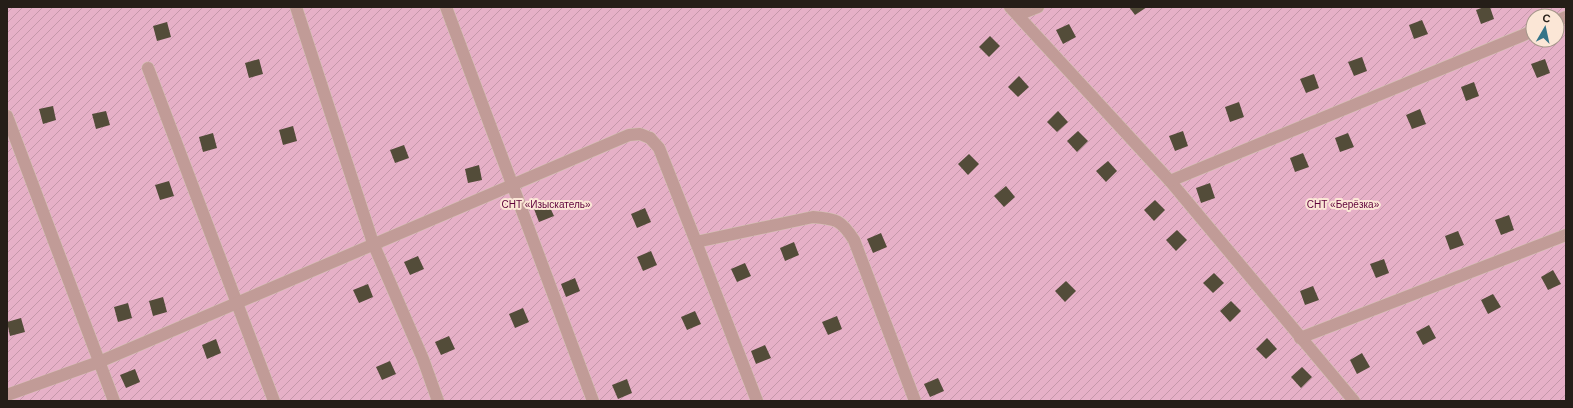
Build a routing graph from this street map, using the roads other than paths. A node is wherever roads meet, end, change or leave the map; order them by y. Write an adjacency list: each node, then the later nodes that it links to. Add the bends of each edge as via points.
1 (296, 7): 12 (street)
2 (446, 7): 9 (street)
3 (1038, 7): 4 (street)
4 (1014, 11): 8 (street)
5 (1525, 34): 8 (street)
6 (148, 68): 13 (street)
7 (7, 116): 15 (street)
8 (1170, 181): 14 (street)
9 (514, 185): 11 (street, via 629,135 640,134 650,138 659,148); 12 (street); 20 (street)
10 (1566, 235): 14 (street)
11 (696, 242): 21 (street); 22 (street, via 813,217 832,219 845,226 854,240)
12 (374, 243): 13 (street); 19 (street)
13 (238, 303): 15 (street); 18 (street)
14 (1300, 338): 23 (street)
15 (100, 362): 16 (street); 17 (street)
16 (7, 396)
17 (114, 401)
18 (274, 401)
19 (438, 401)
20 (593, 401)
21 (757, 401)
22 (915, 401)
23 (1354, 401)

